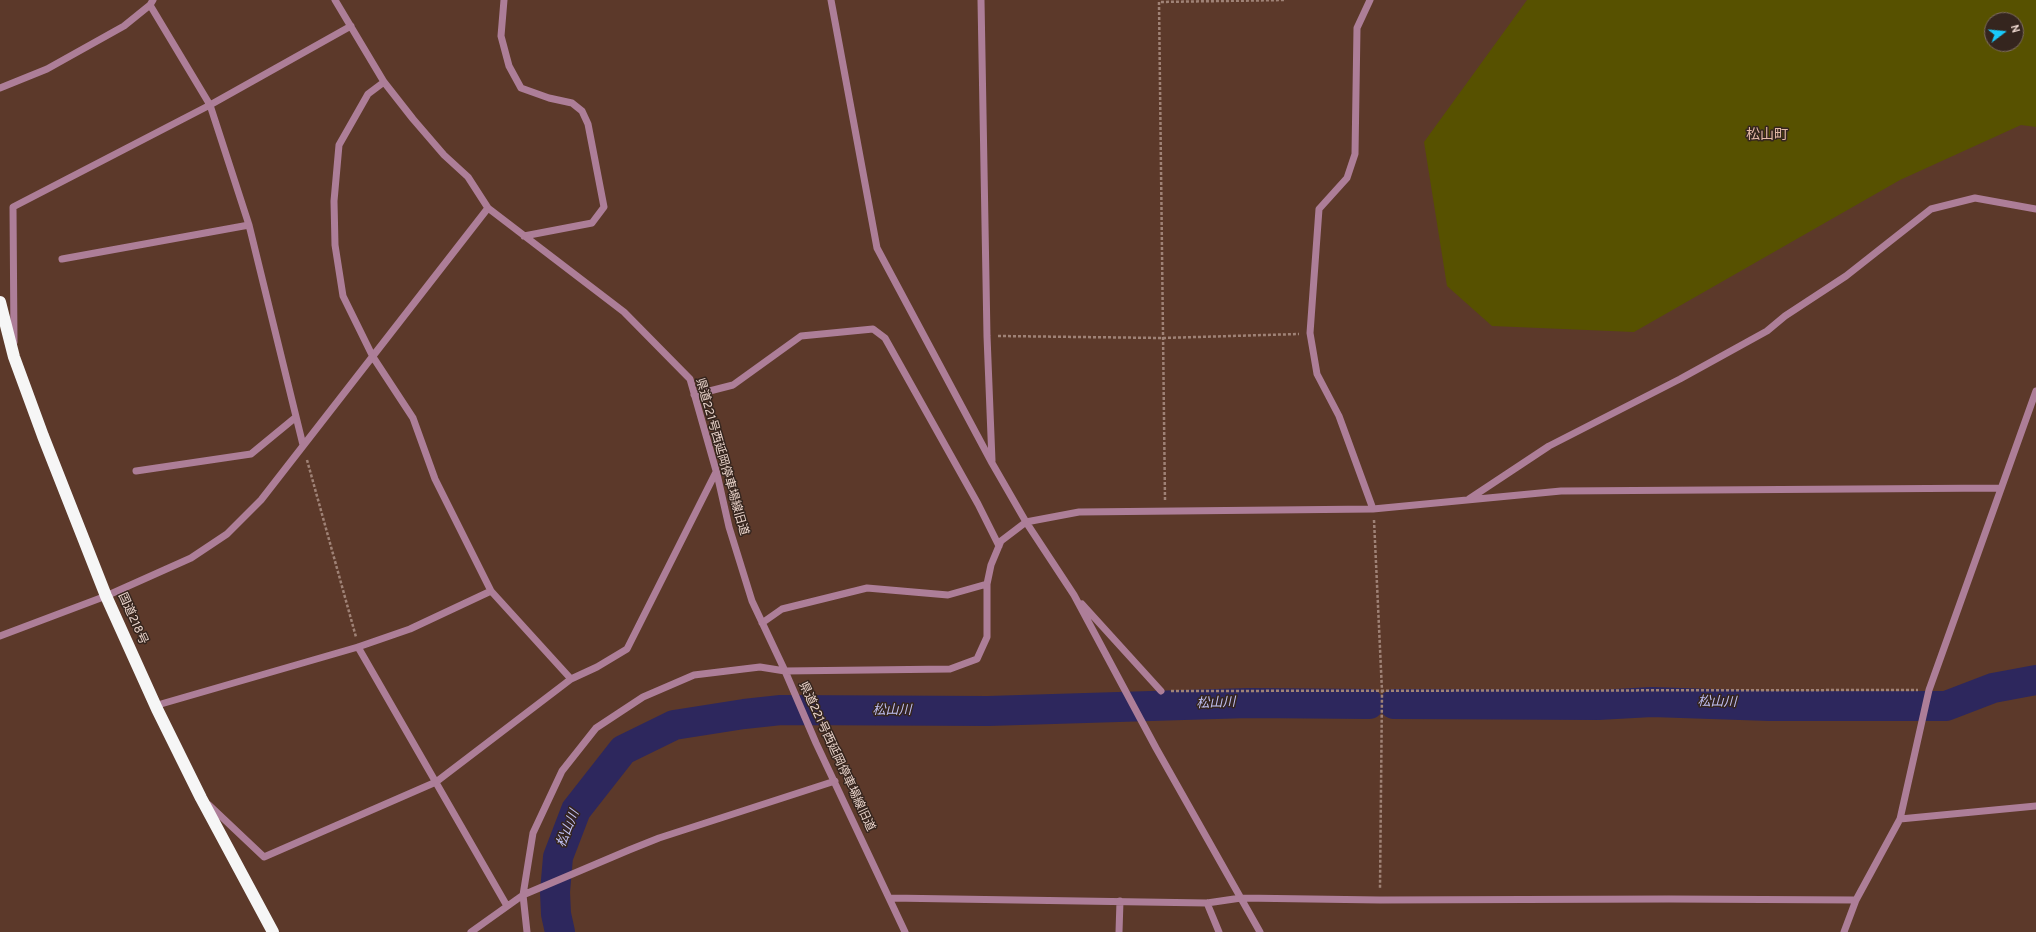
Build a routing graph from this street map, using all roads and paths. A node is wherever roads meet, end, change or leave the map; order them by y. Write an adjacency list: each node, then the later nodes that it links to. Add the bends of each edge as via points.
1 (335, 0): 9 (street, 県道221号西延岡停車場線旧道)
2 (504, 0): 16 (street, via 502,36 509,66 521,88 572,103 582,111 588,124 604,207 592,223)
3 (831, 0): 28 (street, via 877,248)
4 (981, 0): 20 (street)
5 (1286, 0): 7 (path)
6 (1370, 0): 19 (street, via 1357,28 1355,154 1347,178 1319,209)
7 (1159, 1): 21 (path)
8 (152, 3): 11 (street, via 124,26 47,69); 12 (street)
9 (351, 26): 10 (street, 県道221号西延岡停車場線旧道); 12 (street)
10 (384, 82): 13 (street, 県道221号西延岡停車場線旧道, via 439,149 468,177); 23 (street, via 368,94 339,145 334,201 335,244 343,296)
11 (0, 88)
12 (210, 105): 15 (street); 22 (street, via 13,207)
13 (488, 208): 16 (street, 県道221号西延岡停車場線旧道); 23 (street)
14 (2036, 209): 32 (street, via 1976,198 1931,209 1846,276 1785,316 1767,331 1549,446)
15 (249, 225): 17 (street); 26 (street)
16 (524, 236): 25 (street, 県道221号西延岡停車場線旧道, via 624,312 690,379)
17 (62, 258)
18 (0, 302): 22 (highway, 国道218号)
19 (1310, 333): 21 (path); 33 (street, via 1317,374 1339,416)
20 (987, 336): 21 (path); 28 (street)
21 (1163, 338): 34 (path)
22 (14, 356): 40 (highway, 国道218号)
23 (373, 357): 27 (street); 38 (street, via 413,418 435,479)
24 (2036, 391): 31 (street)
25 (694, 395): 30 (street, 県道221号西延岡停車場線旧道); 36 (street, via 733,385 802,336 872,329 885,338)
26 (296, 417): 27 (street); 29 (street, via 252,454)
27 (303, 445): 40 (street, via 262,500 227,534 191,558); 43 (path)
28 (992, 463): 35 (street)
29 (136, 471)
30 (716, 472): 41 (street, 県道221号西延岡停車場線旧道, via 729,527 752,601); 45 (street, via 627,649 597,668)
31 (2001, 488): 32 (street, via 1561,490); 46 (street)
32 (1467, 500): 33 (street)
33 (1373, 509): 34 (street); 48 (path)
34 (1165, 511): 35 (street, via 1079,512)
35 (1026, 522): 36 (street, via 1001,541); 39 (street)
36 (999, 546): 37 (street)
37 (988, 584): 41 (street, via 948,595 867,588 782,609); 44 (street, via 987,637 977,659 950,669)
38 (491, 591): 43 (street, via 410,629); 45 (street)
39 (1074, 595): 47 (street); 57 (street, via 1156,748)
40 (106, 596): 42 (street); 49 (highway, 国道218号)
41 (762, 624): 44 (street, 県道221号西延岡停車場線旧道)
42 (0, 636)
43 (358, 647): 49 (street, via 161,704); 51 (street)
44 (785, 671): 50 (street, 県道221号西延岡停車場線旧道); 55 (street, via 760,667 694,675 644,697 596,728 562,771 533,833)
45 (571, 679): 51 (street)
46 (1929, 690): 48 (path); 54 (street)
47 (1161, 691): 48 (path)
48 (1382, 691): 58 (path)
49 (157, 709): 52 (highway, 国道218号)
50 (835, 781): 55 (street, via 660,838); 56 (street, 県道221号西延岡停車場線旧道)
51 (436, 782): 52 (street, via 264,857); 62 (street)
52 (201, 798): 63 (highway, 国道218号)
53 (2036, 806): 54 (street)
54 (1900, 819): 59 (street)
55 (523, 895): 62 (street); 65 (street)
56 (890, 898): 60 (street); 66 (street, 県道221号西延岡停車場線旧道)
57 (1241, 898): 58 (street); 61 (street); 69 (street)
58 (1380, 900): 59 (street)
59 (1856, 900): 70 (street)
60 (1120, 901): 61 (street); 67 (street)
61 (1207, 903): 68 (street)
62 (507, 906): 64 (street)
63 (273, 932)
64 (471, 932)
65 (527, 932)
66 (905, 932)
67 (1119, 932)
68 (1219, 932)
69 (1260, 932)
70 (1844, 932)

